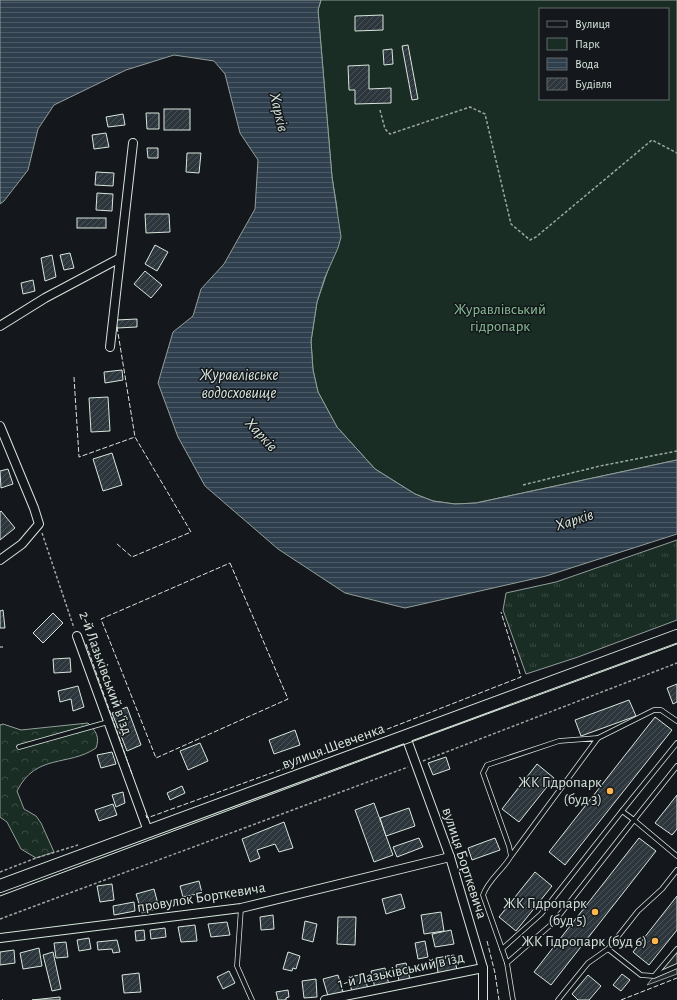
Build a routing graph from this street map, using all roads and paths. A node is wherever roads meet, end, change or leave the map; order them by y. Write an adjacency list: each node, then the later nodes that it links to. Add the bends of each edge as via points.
1 (380, 110): 3 (path, via 385,129 390,134 470,107 485,114 511,224 530,240 652,140)
2 (133, 143): 4 (street)
3 (677, 153)
4 (120, 258): 5 (street, via 45,298); 6 (street)
5 (0, 326)
6 (110, 347)
7 (0, 426): 10 (street)
8 (677, 451): 9 (path, via 600,466)
9 (524, 485)
10 (39, 524): 11 (street, via 22,544); 12 (path, 2-й Лазьківський в’їзд)
11 (0, 560)
12 (77, 636): 16 (street, 2-й Лазьківський в’їзд)
13 (677, 636): 17 (main road, вулиця Шевченка)
14 (677, 663): 21 (path)
15 (677, 721): 18 (lane, via 662,710 654,710)
16 (109, 722): 20 (lane); 25 (street, 2-й Лазьківський в’їзд)
17 (406, 737): 21 (street, вулиця Борткевича); 25 (main road, вулиця Шевченка)
18 (598, 738): 26 (lane); 26 (lane, via 559,741 487,765 483,773)
19 (677, 743): 23 (lane)
20 (19, 747)
21 (416, 764): 28 (street, вулиця Борткевича); 32 (path)
22 (677, 766): 24 (lane)
23 (622, 810): 24 (lane); 34 (lane, via 542,914)
24 (634, 820): 27 (lane); 37 (lane, via 554,922)
25 (148, 831): 30 (main road, вулиця Шевченка)
26 (511, 856): 34 (lane, via 486,887 483,895)
27 (677, 856)
28 (450, 857): 31 (street, провулок Борткевича); 39 (street, вулиця Борткевича)
29 (677, 870): 35 (lane, via 662,889 638,911)
30 (0, 886)
31 (241, 908): 33 (street, провулок Борткевича); 41 (lane, via 237,966)
32 (0, 919)
33 (0, 938)
34 (502, 949): 37 (lane)
35 (608, 949): 40 (lane, via 641,975); 45 (lane, via 588,963)
36 (677, 949): 40 (lane)
37 (507, 963): 44 (lane)
38 (677, 966): 40 (lane)
39 (482, 968): 42 (street, 1-й Лазьківський в’їзд); 43 (street, вулиця Борткевича)
40 (654, 976)
41 (252, 1000)
42 (325, 1000)
43 (483, 1000)
44 (513, 1000)
45 (558, 1000)

